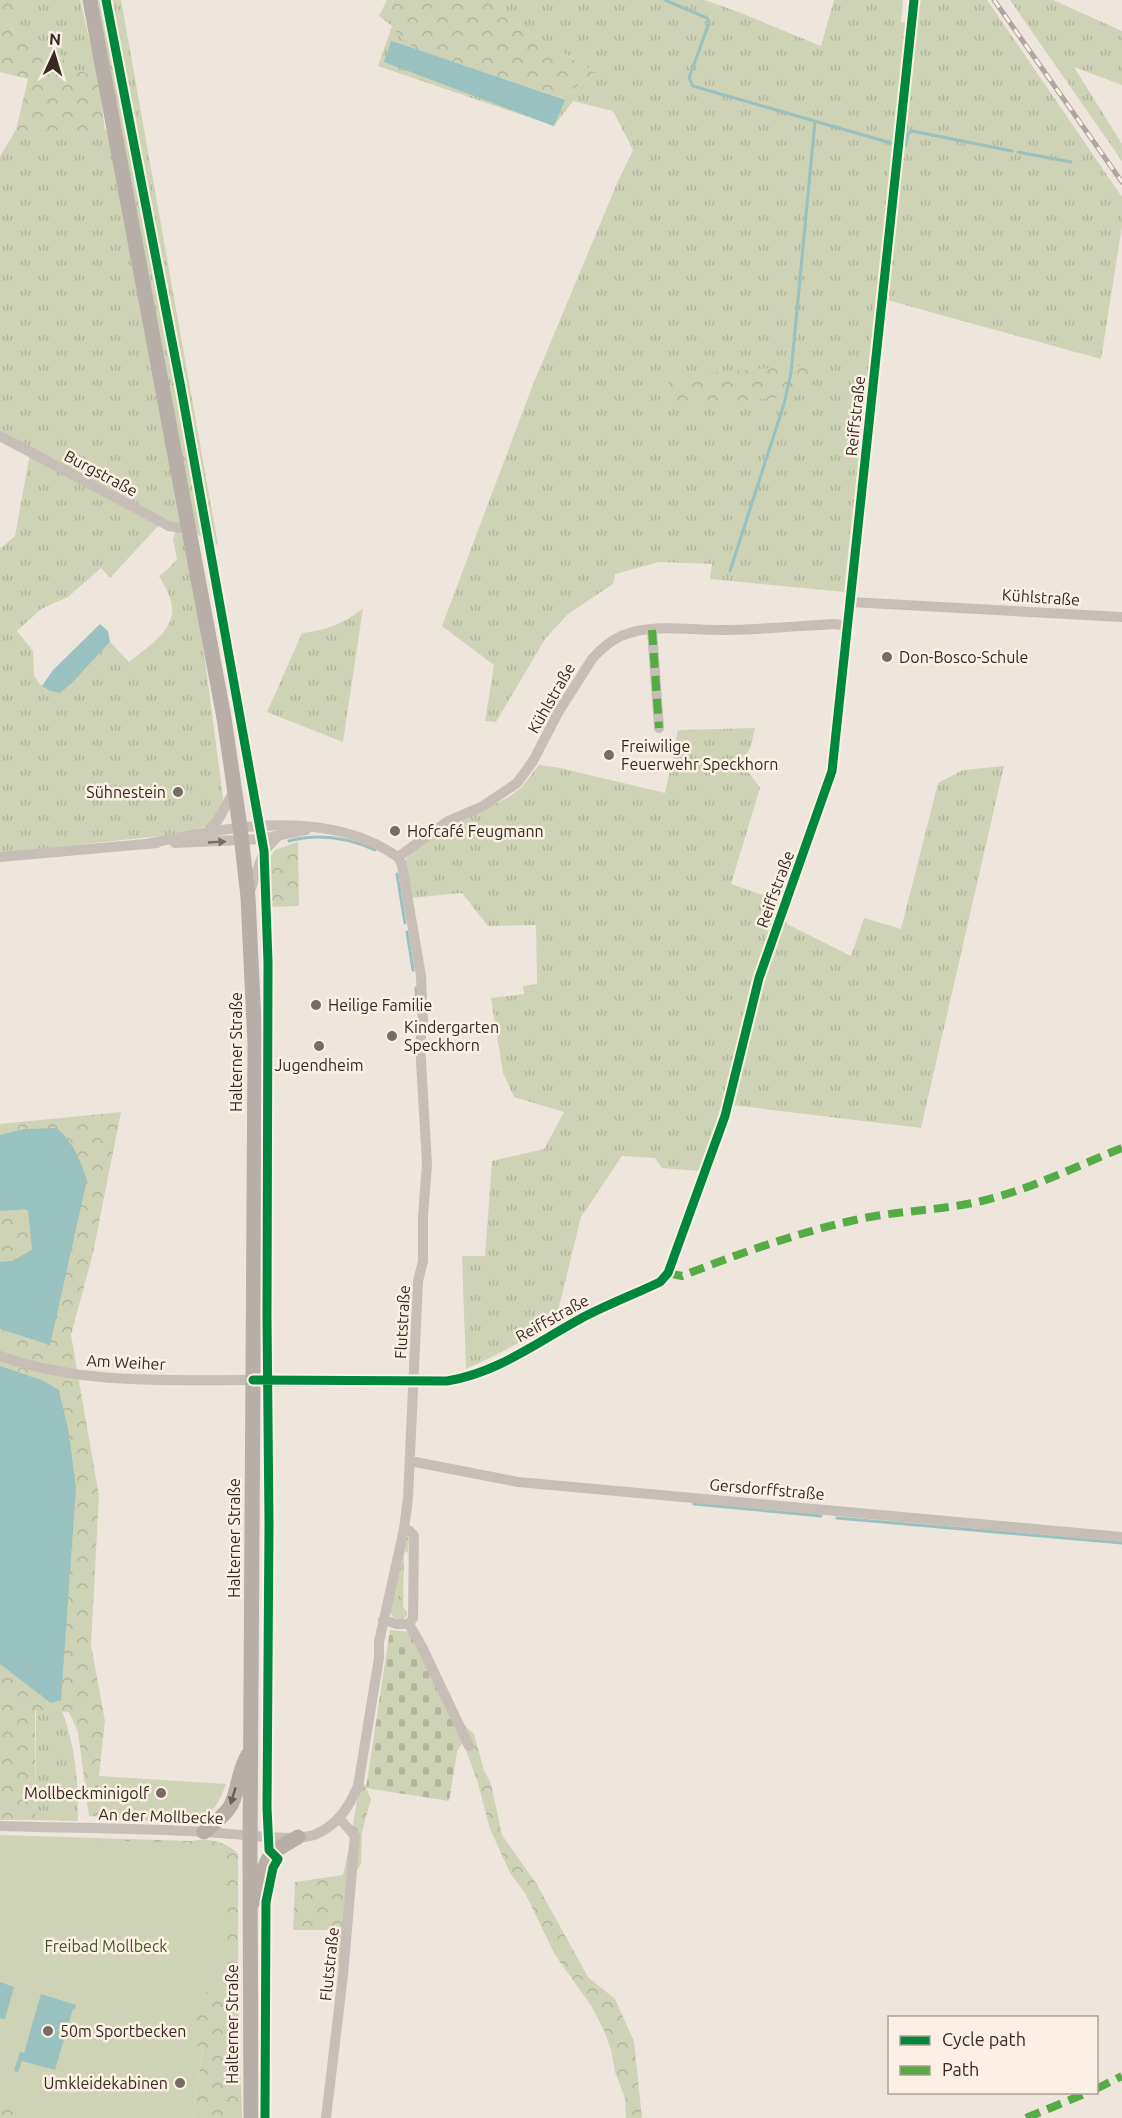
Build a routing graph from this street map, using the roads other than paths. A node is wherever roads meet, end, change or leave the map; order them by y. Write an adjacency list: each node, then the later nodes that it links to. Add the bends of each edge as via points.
1 (90, 0): 4 (main road, Halterner Straße)
2 (914, 0): 5 (street, Reiffstraße)
3 (0, 436): 4 (street, Burgstraße, via 169,526)
4 (190, 530): 10 (main road, Halterner Straße)
5 (851, 602): 6 (street, Kühlstraße); 7 (street, Reiffstraße)
6 (1122, 616)
7 (849, 626): 8 (street, Kühlstraße); 21 (street, Reiffstraße, via 832,771 759,978 725,1116 668,1273 660,1282 581,1318 484,1372 447,1381)
8 (652, 630): 9 (street); 17 (street, Kühlstraße, via 622,636 598,651 559,711 533,761 515,784 483,806 448,821)
9 (659, 728)
10 (235, 789): 12 (street); 13 (main road, Halterner Straße)
11 (315, 828): 13 (street, via 300,825); 14 (street); 17 (street, via 362,838)
12 (207, 832): 13 (street); 15 (street)
13 (241, 833): 14 (street); 15 (street, one-way to 13); 18 (main road, Halterner Straße)
14 (278, 836): 18 (street, via 264,851)
15 (151, 843): 16 (street)
16 (0, 857)
17 (398, 857): 21 (street, Flutstraße, via 421,976 423,1020 420,1044 427,1164)
18 (248, 897): 20 (main road, Halterner Straße, via 255,1044)
19 (0, 1356): 20 (street, Am Weiher, via 58,1372 114,1379)
20 (247, 1380): 29 (main road, Halterner Straße)
21 (414, 1381): 22 (street, Reiffstraße); 23 (street, Flutstraße)
22 (274, 1382)
23 (410, 1461): 24 (street, Flutstraße); 25 (street, Gersdorffstraße, via 518,1482)
24 (404, 1529): 26 (street, Flutstraße); 27 (street, via 414,1536)
25 (1122, 1537)
26 (383, 1620): 27 (street); 30 (street, Flutstraße, via 358,1786)
27 (409, 1624): 28 (street)
28 (469, 1746)
29 (250, 1753): 32 (main road, one-way to 32, via 242,1766 231,1805); 33 (main road, Halterner Straße)
30 (339, 1818): 34 (street, Flutstraße, via 314,1835); 37 (street, Flutstraße, via 355,1836)
31 (0, 1826): 32 (street, An der Mollbecke)
32 (204, 1832): 33 (street, An der Mollbecke)
33 (250, 1834): 34 (street, Flutstraße); 35 (main road, Halterner Straße)
34 (298, 1838): 35 (main road, via 272,1854 258,1895)
35 (250, 1905): 36 (main road, Halterner Straße)
36 (250, 2118)
37 (326, 2118)

